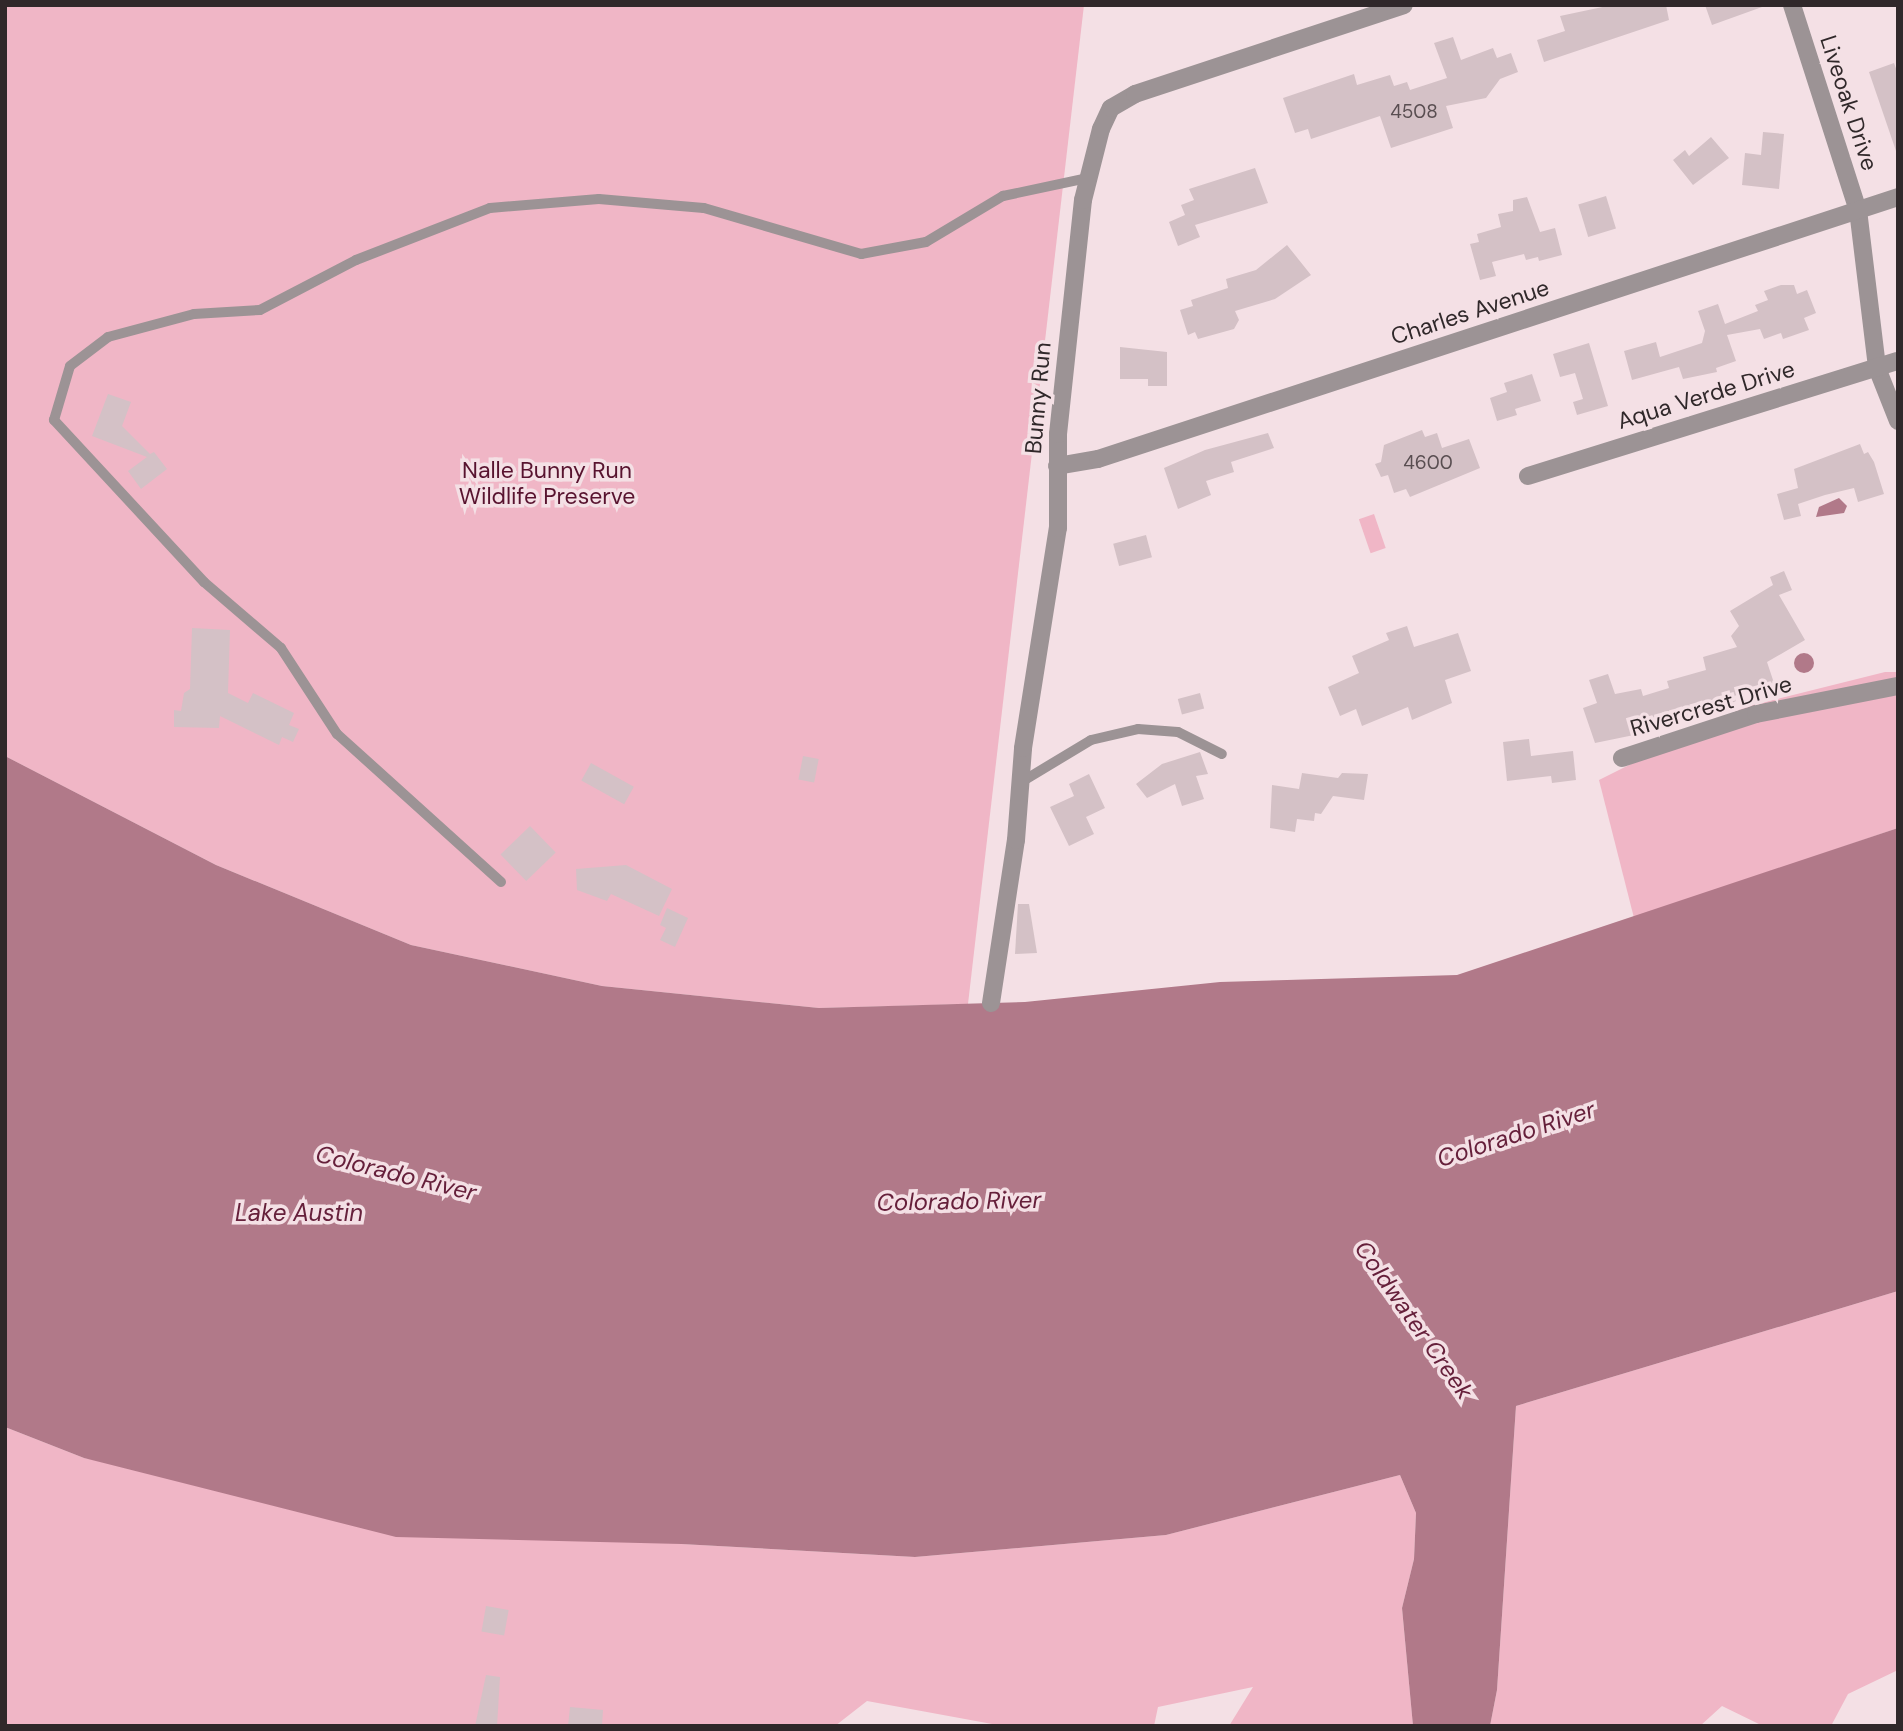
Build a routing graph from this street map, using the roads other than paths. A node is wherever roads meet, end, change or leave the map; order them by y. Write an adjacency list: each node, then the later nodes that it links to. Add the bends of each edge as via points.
1 (1404, 5): 3 (street, Bunny Run, via 1135,94 1111,108)
2 (1792, 5): 5 (street, Liveoak Drive)
3 (1088, 178): 9 (street, Bunny Run); 15 (lane, via 1003,196 926,242 861,254 704,208 599,199 491,208 356,260 260,310 194,314 108,337 70,366 54,420 204,582 281,648 337,734)
4 (1898, 197): 5 (street, Charles Avenue)
5 (1858, 210): 7 (street, Liveoak Drive); 9 (street, Charles Avenue, via 1098,459)
6 (1898, 361): 7 (street, Aqua Verde Drive)
7 (1877, 368): 8 (street, Liveoak Drive); 10 (street, Aqua Verde Drive)
8 (1898, 421)
9 (1057, 466): 14 (street, Bunny Run, via 1058,528 1023,748)
10 (1528, 476)
11 (1898, 686): 13 (street, Rivercrest Drive, via 1756,714)
12 (1222, 754): 14 (lane, via 1178,732 1138,729 1091,740)
13 (1622, 758)
14 (1023, 781): 16 (street, Bunny Run)
15 (501, 882)
16 (991, 1003)

